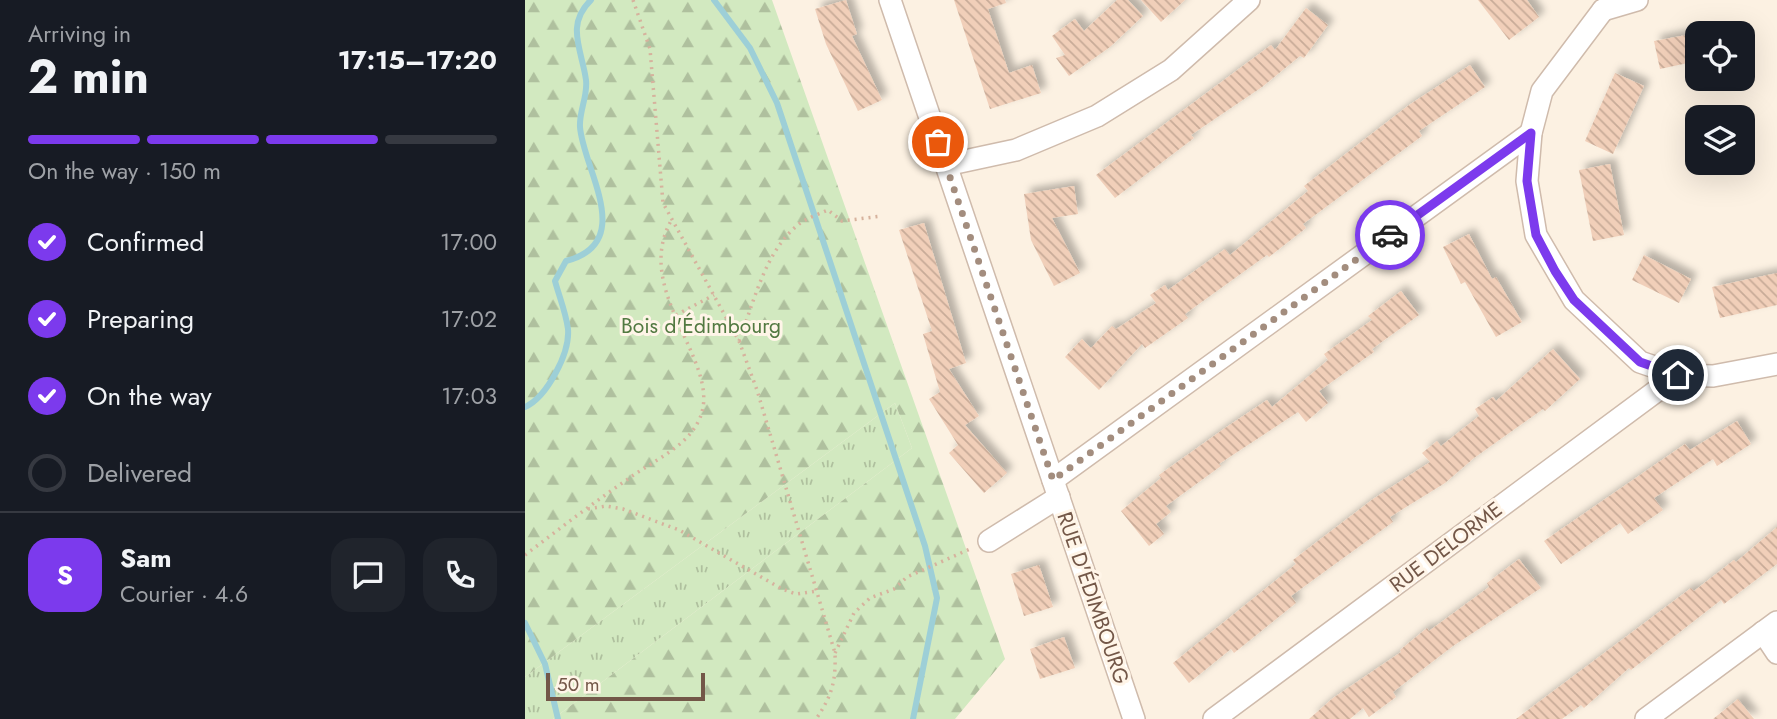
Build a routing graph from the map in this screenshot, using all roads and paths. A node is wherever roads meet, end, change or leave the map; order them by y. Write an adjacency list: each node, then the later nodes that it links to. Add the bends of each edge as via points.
1 (633, 0): 9 (path, via 650,49 660,191)
2 (890, 0): 7 (street, RUE D'ÉDIMBOURG)
3 (1249, 0): 7 (street, via 1171,70 1097,116 1016,150)
4 (1637, 0): 5 (street)
5 (1599, 5): 6 (street, via 1542,91)
6 (1531, 133): 14 (street, via 1527,181 1536,235 1555,271 1574,300 1640,362); 15 (street)
7 (946, 165): 15 (street, RUE D'ÉDIMBOURG)
8 (882, 216): 12 (path, via 842,221 828,210 806,219 789,234 772,260)
9 (672, 219): 10 (path); 11 (path, via 664,232 659,269)
10 (714, 295): 11 (path); 12 (path)
11 (676, 316): 16 (path, via 703,395 698,422 676,447)
12 (739, 341): 19 (path)
13 (1777, 364): 14 (street, via 1713,376)
14 (1678, 375): 25 (street, RUE DELORME)
15 (1056, 489): 17 (street); 24 (street, RUE D'ÉDIMBOURG)
16 (585, 509): 18 (path); 19 (path, via 624,509 691,536 782,589 796,594)
17 (989, 541): 21 (path, via 870,597 854,613)
18 (525, 555)
19 (818, 591): 21 (path)
20 (1770, 627): 22 (street); 26 (street)
21 (835, 653): 23 (path, via 831,698)
22 (1777, 653)
23 (816, 719)
24 (1135, 719)
25 (1214, 719)
26 (1646, 719)

